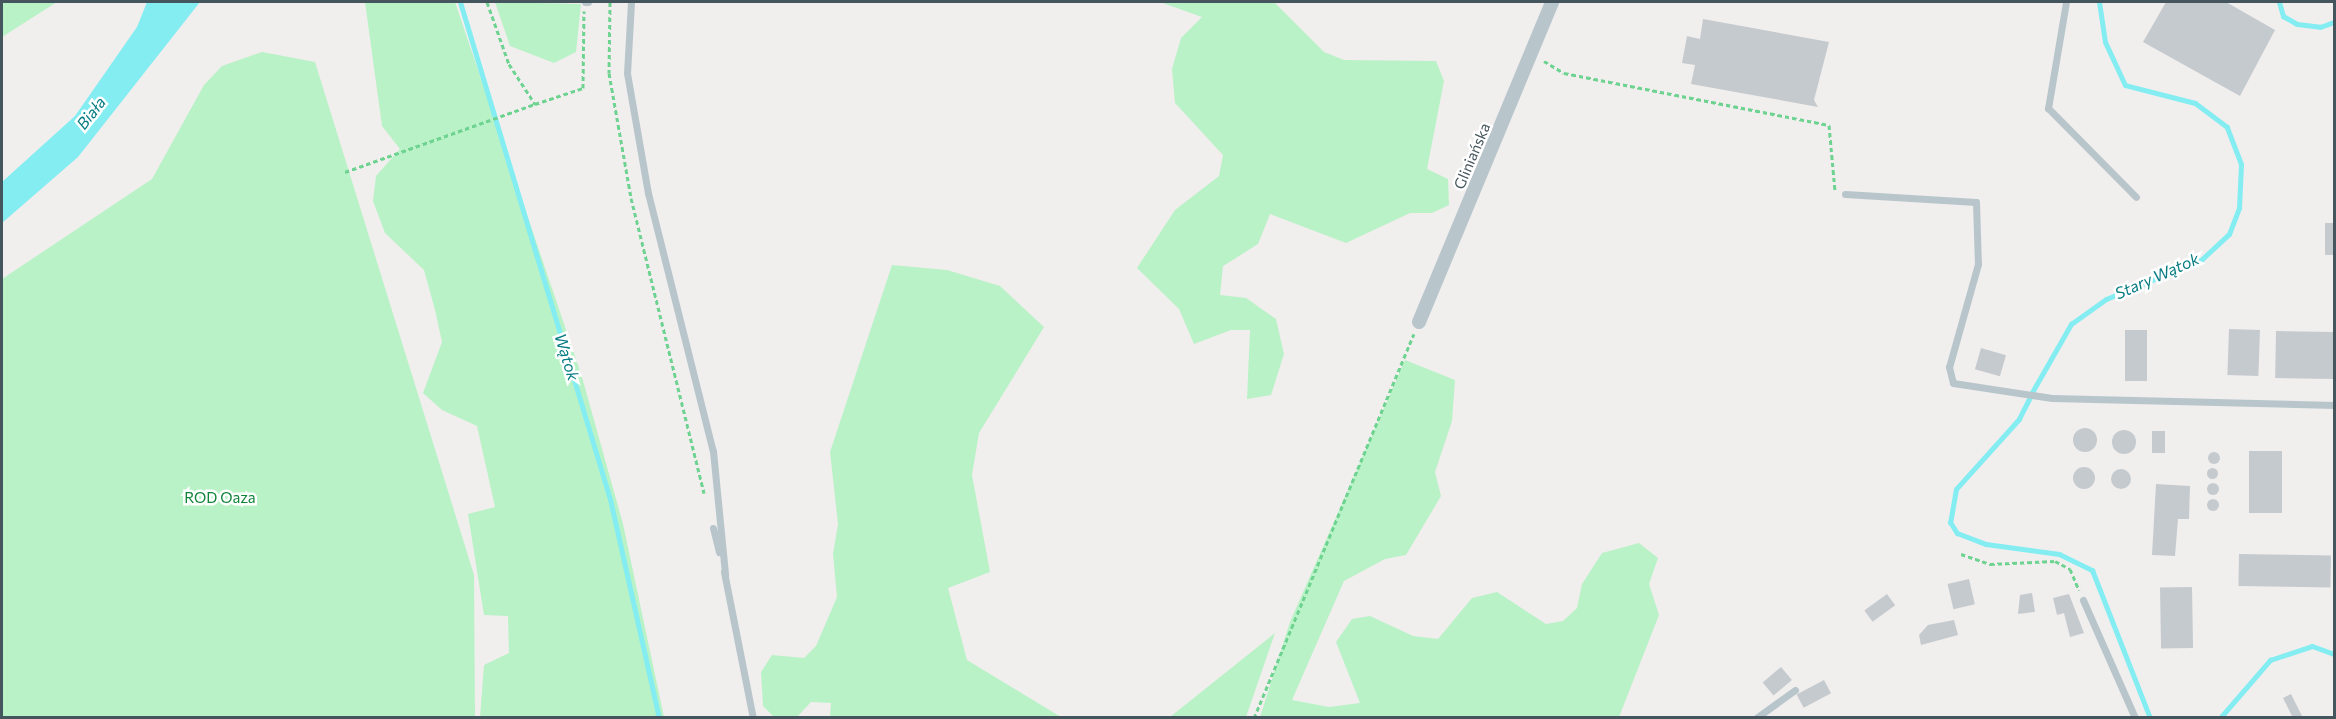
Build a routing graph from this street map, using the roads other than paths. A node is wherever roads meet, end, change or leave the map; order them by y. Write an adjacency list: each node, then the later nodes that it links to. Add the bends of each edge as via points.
1 (631, 2): 10 (lane, via 627,73 648,193 713,451 716,532)
2 (1552, 2): 6 (street, Gliniańska)
3 (2066, 2): 5 (lane, via 2048,108)
4 (1845, 194): 7 (lane, via 1977,202 1978,264 1949,367 1953,383 2052,398)
5 (2136, 197)
6 (1419, 322)
7 (2334, 405)
8 (2083, 600): 12 (lane)
9 (1795, 690): 11 (lane)
10 (753, 717)
11 (1756, 717)
12 (2135, 717)

